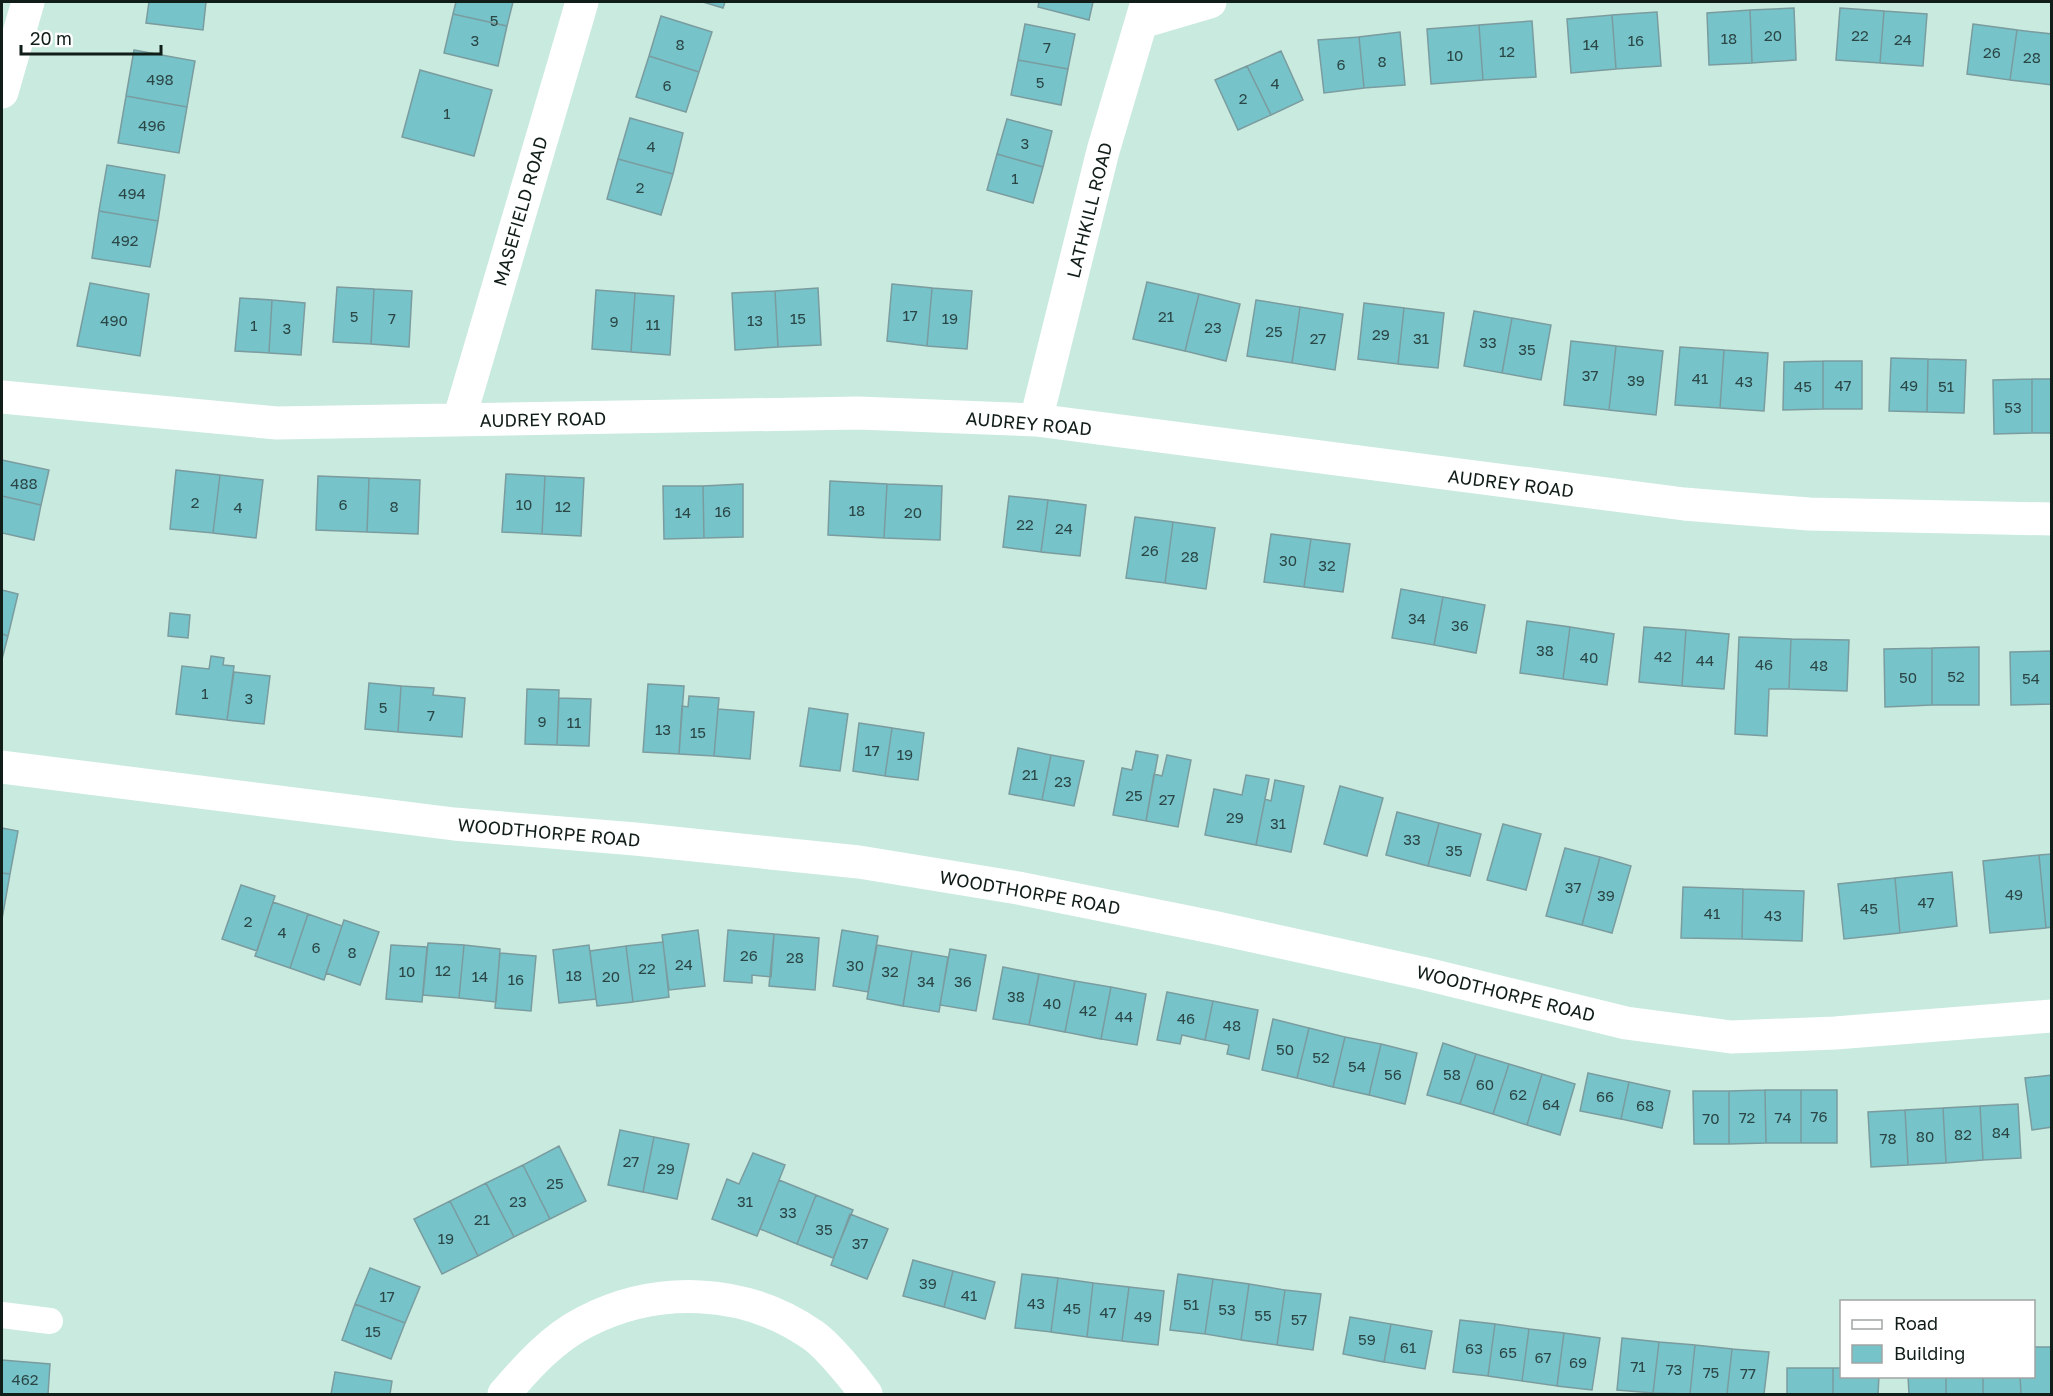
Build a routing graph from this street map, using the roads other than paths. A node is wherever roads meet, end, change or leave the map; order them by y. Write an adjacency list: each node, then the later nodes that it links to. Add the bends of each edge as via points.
1 (28, 2): 5 (street)
2 (582, 2): 7 (street, MASEFIELD ROAD)
3 (1210, 2): 4 (street)
4 (1145, 12): 8 (street, LATHKILL ROAD, via 1103,151)
5 (2, 92)
6 (2, 397): 7 (street, AUDREY ROAD, via 277,423)
7 (459, 420): 8 (street, AUDREY ROAD, via 858,413)
8 (1036, 420): 9 (street, AUDREY ROAD, via 1684,504 1809,514)
9 (2052, 519)
10 (2, 767): 11 (street, WOODTHORPE ROAD, via 454,825 859,862 1018,888 1217,928 1626,1023 1731,1036 1835,1034)
11 (2052, 1016)
12 (2, 1315): 13 (lane)
13 (50, 1321)
14 (504, 1395): 15 (street, via 531,1362 584,1322 640,1300 701,1295 760,1307 813,1334)
15 (867, 1395)

